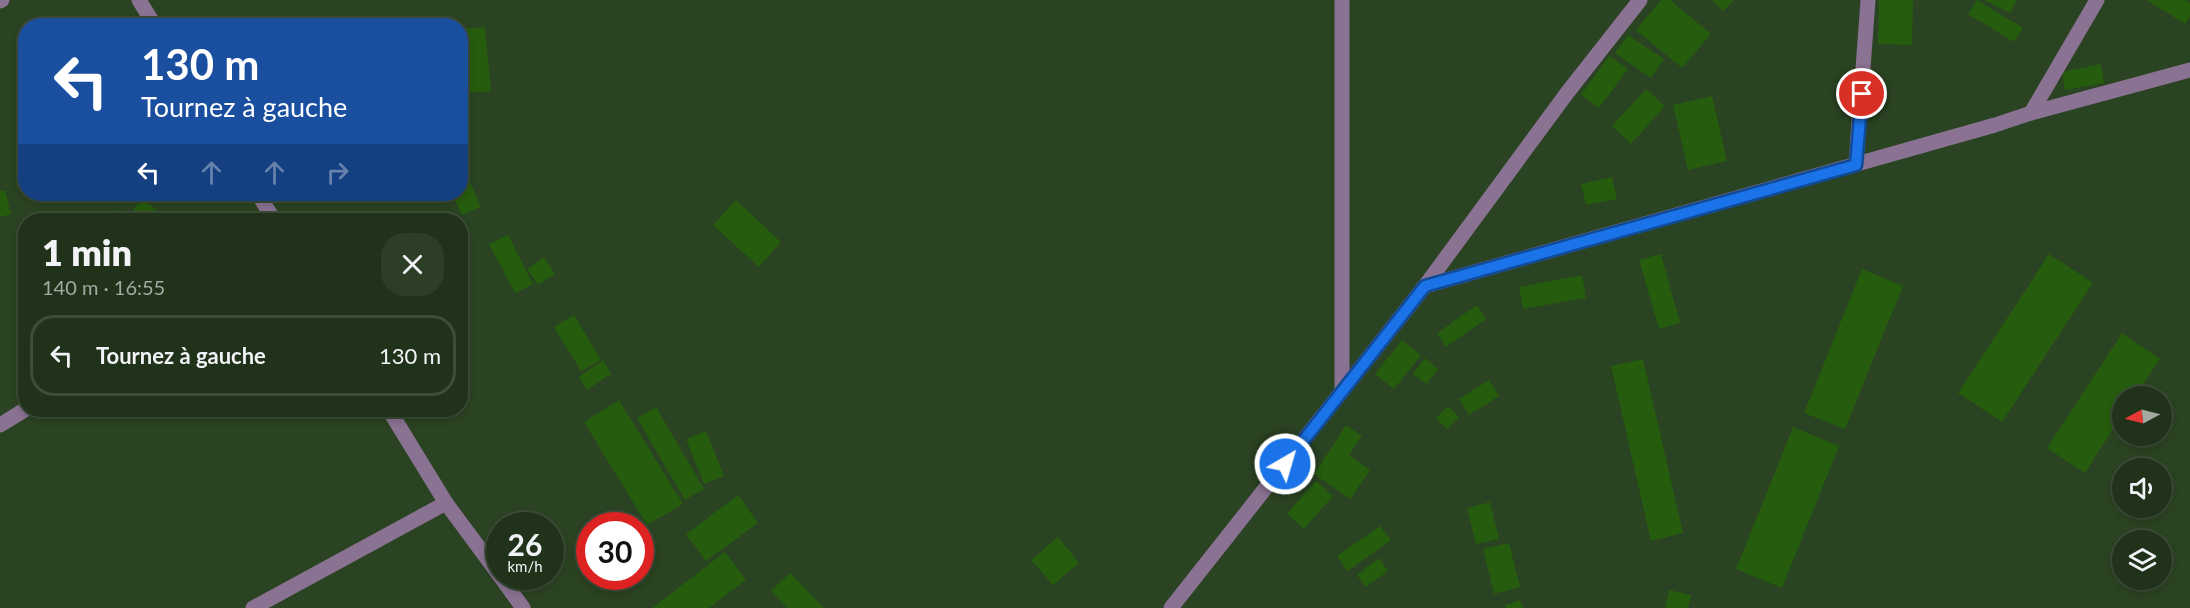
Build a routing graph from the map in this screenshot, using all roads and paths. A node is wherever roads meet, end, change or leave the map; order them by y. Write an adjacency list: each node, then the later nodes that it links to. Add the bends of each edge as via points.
1 (140, 0): 6 (street)
2 (1342, 0): 11 (street)
3 (1641, 0): 10 (street, via 1567,93)
4 (1868, 0): 9 (street)
5 (2097, 0): 8 (street)
6 (150, 18)
7 (2190, 70): 8 (street)
8 (2031, 113): 9 (street)
9 (1856, 165): 10 (street)
10 (1425, 286): 11 (street)
11 (1342, 392): 20 (street)
12 (18, 414): 14 (street)
13 (393, 417): 15 (street)
14 (0, 425)
15 (446, 503): 16 (street); 18 (street)
16 (486, 557)
17 (510, 590): 19 (street)
18 (253, 608)
19 (523, 608)
20 (1171, 608)

